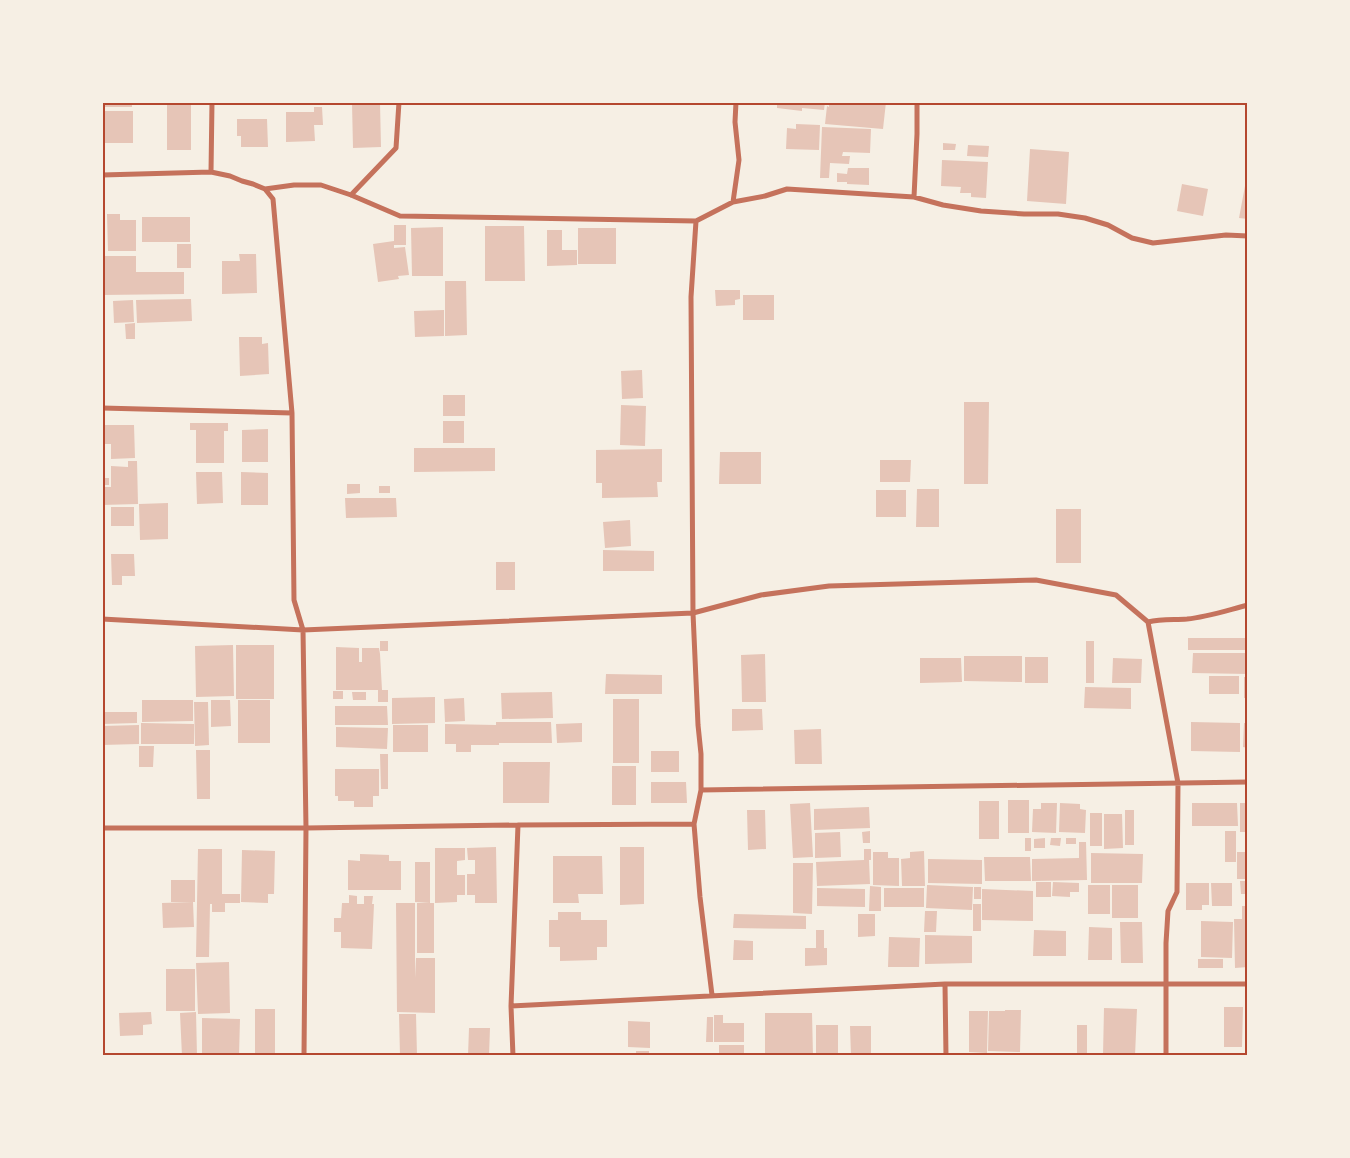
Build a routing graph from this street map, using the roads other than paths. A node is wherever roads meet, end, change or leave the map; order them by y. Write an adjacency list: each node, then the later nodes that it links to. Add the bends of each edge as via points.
1 (212, 102): 5 (street)
2 (399, 102): 8 (street, via 396,148)
3 (736, 102): 10 (street, via 739,160)
4 (917, 102): 9 (street)
5 (211, 172): 6 (street); 7 (street)
6 (102, 175)
7 (265, 190): 8 (street, via 294,185 321,186); 14 (street, via 273,199)
8 (351, 195): 11 (street, via 400,216)
9 (914, 197): 10 (street, via 787,189); 12 (street, via 981,211 1085,218 1108,225 1132,238 1153,243 1226,234)
10 (733, 202): 11 (street)
11 (696, 220): 16 (street, via 691,297)
12 (1248, 236)
13 (102, 408): 14 (street)
14 (292, 413): 19 (street, via 294,600)
15 (1248, 605): 18 (street, via 1186,619)
16 (693, 613): 18 (street, via 761,595 829,586 1036,580 1116,595); 19 (street); 22 (street)
17 (102, 619): 19 (street)
18 (1148, 622): 21 (street)
19 (303, 630): 26 (street)
20 (1248, 782): 21 (street)
21 (1178, 783): 22 (street); 28 (street, via 1177,892 1168,911)
22 (701, 790): 23 (street)
23 (694, 824): 24 (street); 30 (street)
24 (518, 825): 26 (street); 31 (street)
25 (102, 828): 26 (street)
26 (306, 828): 32 (street)
27 (945, 984): 28 (street); 30 (street); 34 (street)
28 (1166, 984): 29 (street); 35 (street)
29 (1248, 984)
30 (712, 995): 31 (street)
31 (511, 1006): 33 (street)
32 (304, 1056)
33 (513, 1056)
34 (946, 1056)
35 (1166, 1056)

